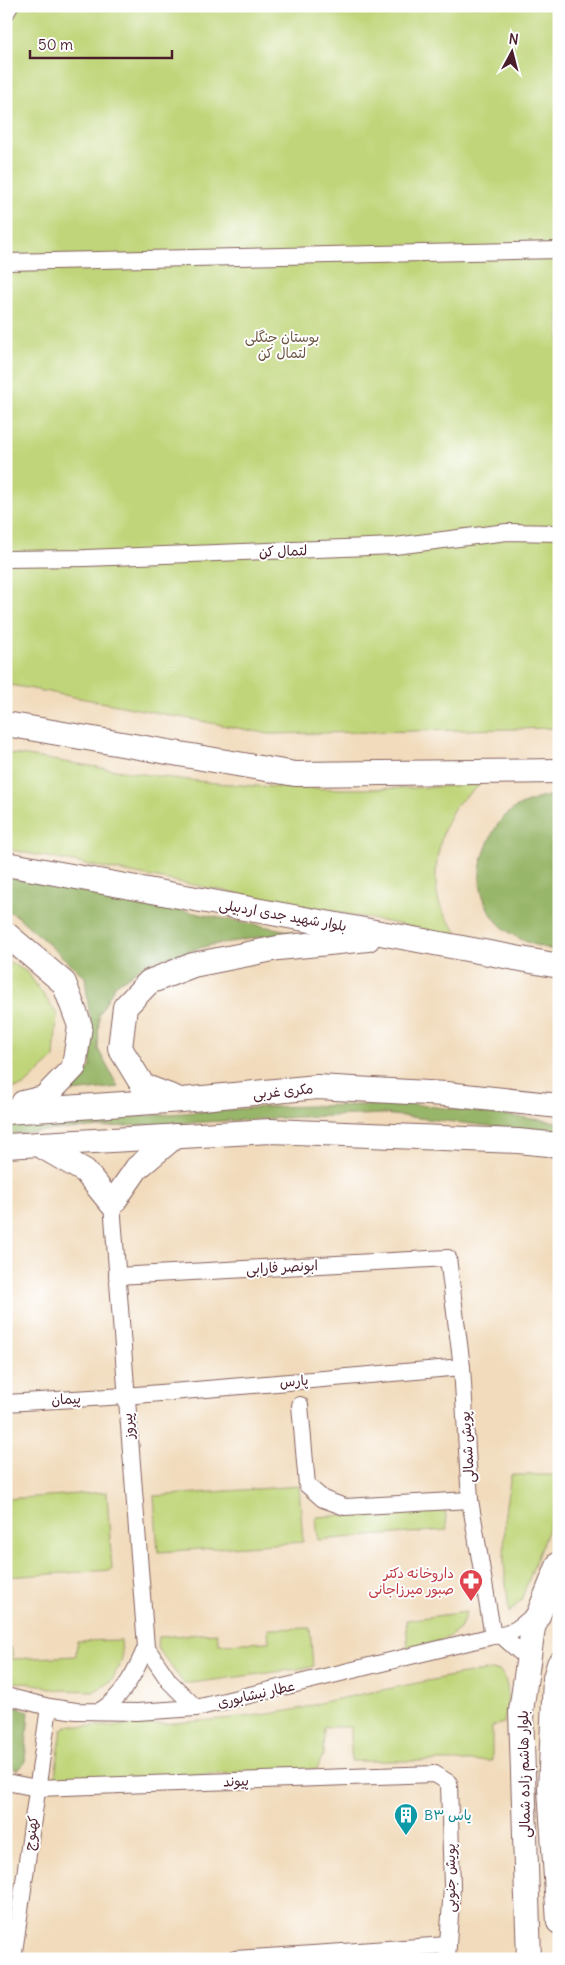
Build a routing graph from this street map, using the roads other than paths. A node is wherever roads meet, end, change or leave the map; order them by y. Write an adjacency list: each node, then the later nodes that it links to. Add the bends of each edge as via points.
1 (10, 6): 2 (street)
2 (6, 13)
3 (559, 250): 4 (street)
4 (6, 262)
5 (559, 533): 6 (street, لتمال کن, via 507,532 395,546)
6 (6, 559)
7 (6, 724): 8 (street, via 295,774)
8 (559, 771)
9 (6, 864): 11 (street, بلوار شهید جدی اردبیلی)
10 (6, 934): 15 (street, via 64,983 80,1026 74,1067 44,1098)
11 (397, 936): 12 (street, بلوار شهید جدی اردبیلی); 13 (street, via 278,948 193,965 149,982 125,1007 120,1048 143,1086)
12 (559, 966)
13 (182, 1100): 14 (street, مکری غربی, via 317,1087 446,1094); 16 (street, مکری غربی)
14 (559, 1106)
15 (6, 1107)
16 (6, 1112)
17 (175, 1136): 18 (street); 19 (street, via 271,1131); 21 (street, via 137,1168)
18 (38, 1144): 20 (street); 21 (street, via 85,1171)
19 (559, 1145)
20 (6, 1146)
21 (112, 1204): 23 (street, پیروز)
22 (448, 1258): 23 (street, ابونصر فارابی); 24 (street, پویش شمالی)
23 (117, 1276): 25 (street, پیروز)
24 (462, 1367): 25 (street, پارس); 28 (street, پویش شمالی)
25 (125, 1396): 26 (street, پیمان); 32 (street, پیروز)
26 (6, 1403)
27 (300, 1405): 28 (street, via 307,1485 323,1499 345,1507)
28 (470, 1500): 31 (street, پویش شمالی)
29 (559, 1564): 30 (street, بلوار هاشم زاده شمالی)
30 (540, 1609): 31 (street, عطار نیشابوری, via 520,1628); 33 (street, بلوار هاشم زاده شمالی)
31 (498, 1636): 33 (street); 37 (street, عطار نیشابوری)
32 (146, 1647): 37 (street, پیروز, via 169,1681); 38 (street, via 129,1682 110,1705)
33 (528, 1659): 48 (street, بلوار هاشم زاده شمالی, via 521,1711)
34 (559, 1664): 43 (street, بلوار هاشم زاده شمالی, via 555,1678)
35 (6, 1696): 36 (street, عطار نیشابوری)
36 (49, 1707): 38 (street, عطار نیشابوری); 42 (street, كهنوج)
37 (196, 1708): 38 (street, عطار نیشابوری)
38 (100, 1711)
39 (559, 1758): 43 (street)
40 (435, 1774): 42 (street, پیوند); 46 (street, پویش جنوبی, via 449,1783 452,1887)
41 (6, 1782): 42 (street, پیوند)
42 (37, 1788): 45 (street, كهنوج)
43 (550, 1789): 44 (street, بلوار هاشم زاده شمالی)
44 (559, 1922)
45 (12, 1948)
46 (448, 1952): 47 (street)
47 (235, 1959)
48 (529, 1959)

